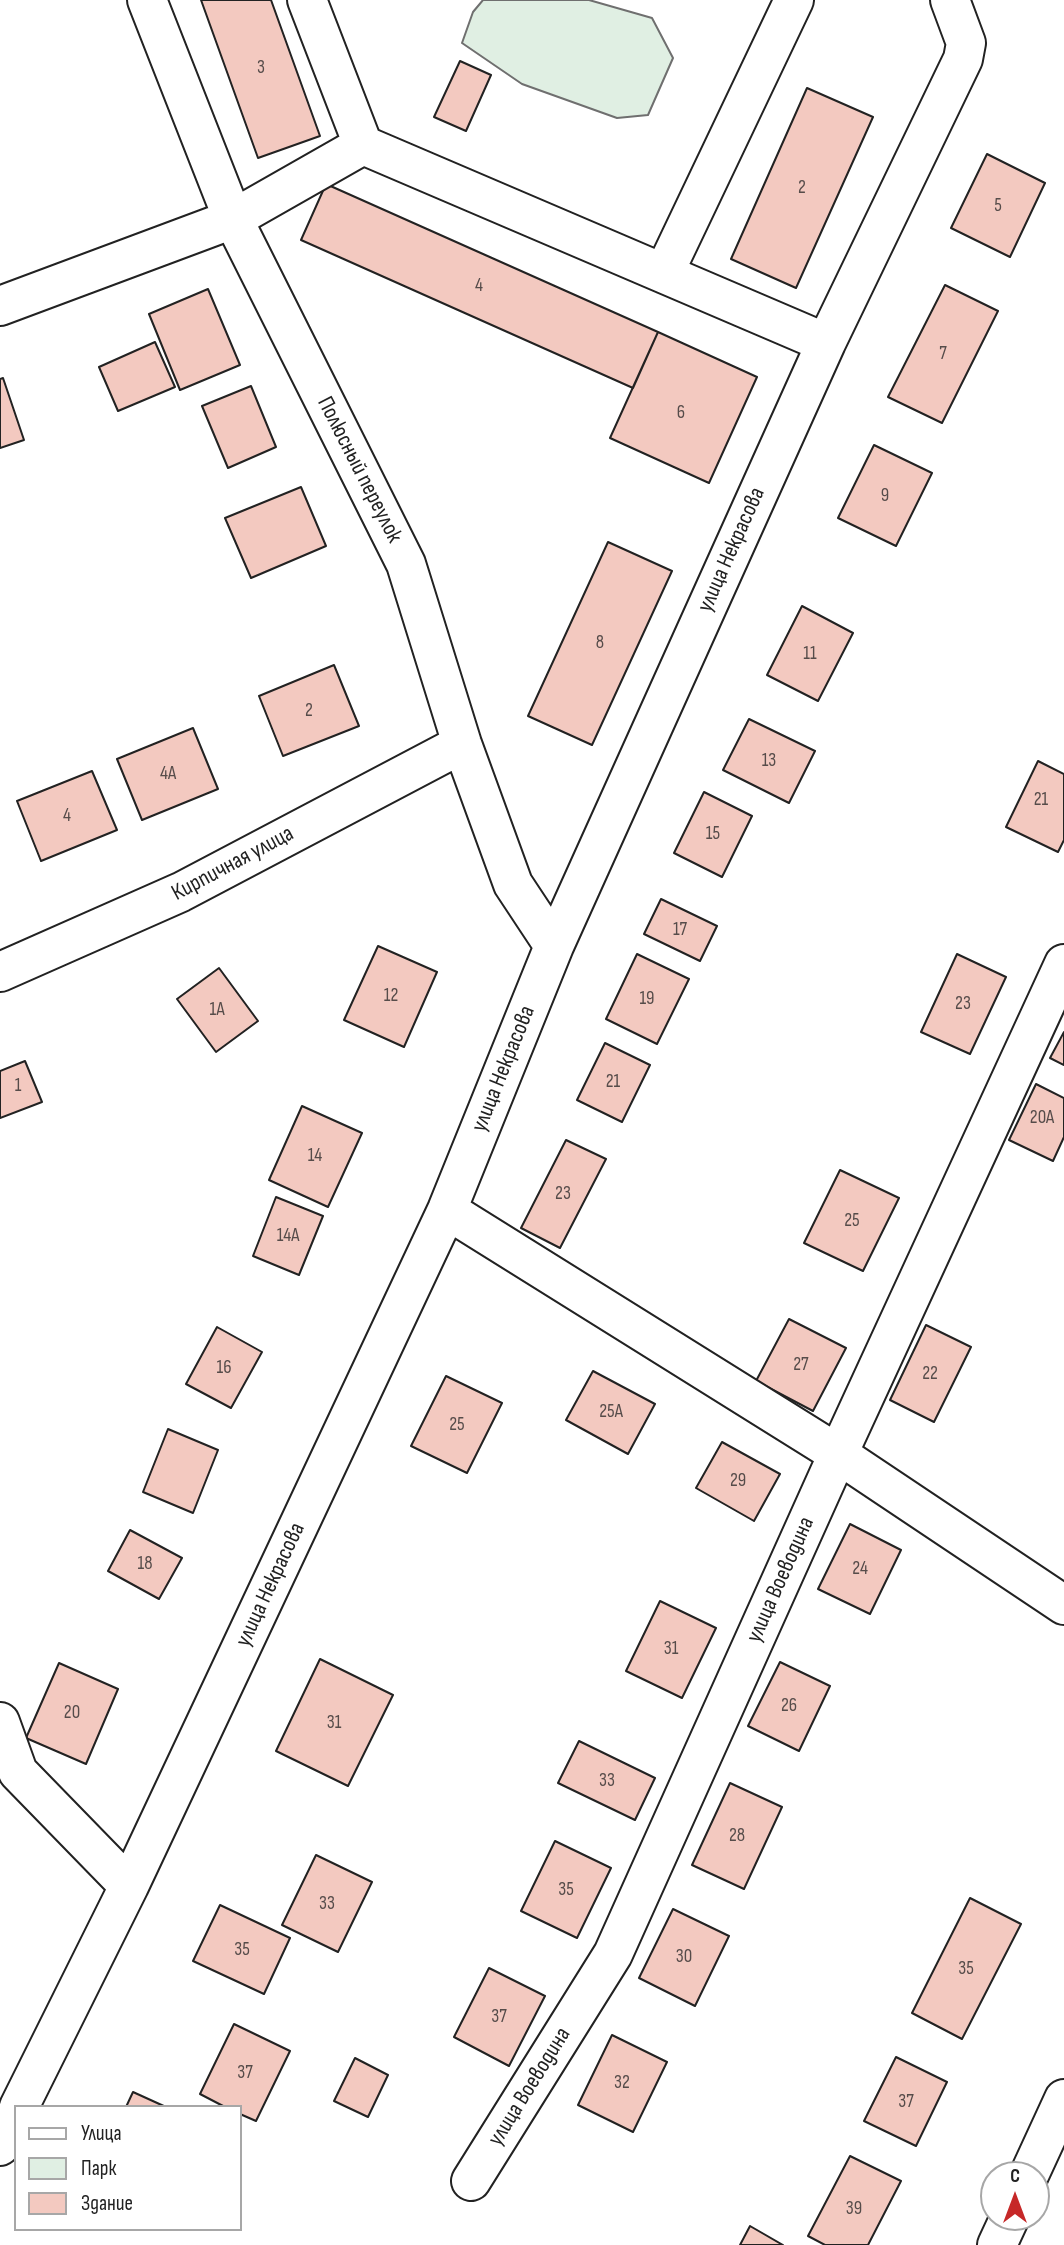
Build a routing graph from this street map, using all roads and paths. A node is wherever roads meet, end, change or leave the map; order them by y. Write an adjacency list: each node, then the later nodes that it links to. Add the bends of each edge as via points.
1 (146, 0): 6 (street, Полюсный переулок)
2 (307, 0): 5 (street)
3 (794, 0): 7 (street)
4 (955, 12): 9 (street, улица Некрасова, via 966,43 963,59)
5 (363, 145): 6 (street); 7 (street)
6 (233, 219): 8 (street); 10 (street, Полюсный переулок, via 406,564)
7 (664, 273): 9 (street)
8 (0, 306)
9 (826, 343): 11 (street, улица Некрасова)
10 (462, 744): 11 (street, Полюсный переулок, via 513,884); 13 (street, Кирпичная улица, via 181,892)
11 (554, 946): 14 (street, улица Некрасова)
12 (1064, 964): 15 (street, улица Воеводина)
13 (0, 972)
14 (447, 1210): 15 (street); 18 (street, улица Некрасова)
15 (838, 1454): 16 (street); 24 (street, улица Воеводина, via 613,1954)
16 (1064, 1605)
17 (0, 1723): 18 (street, via 18,1772)
18 (129, 1886): 20 (street, улица Некрасова)
19 (1064, 2099): 23 (street)
20 (20, 2105)
21 (14, 2118): 22 (street)
22 (0, 2146)
23 (1035, 2161)
24 (471, 2181)

